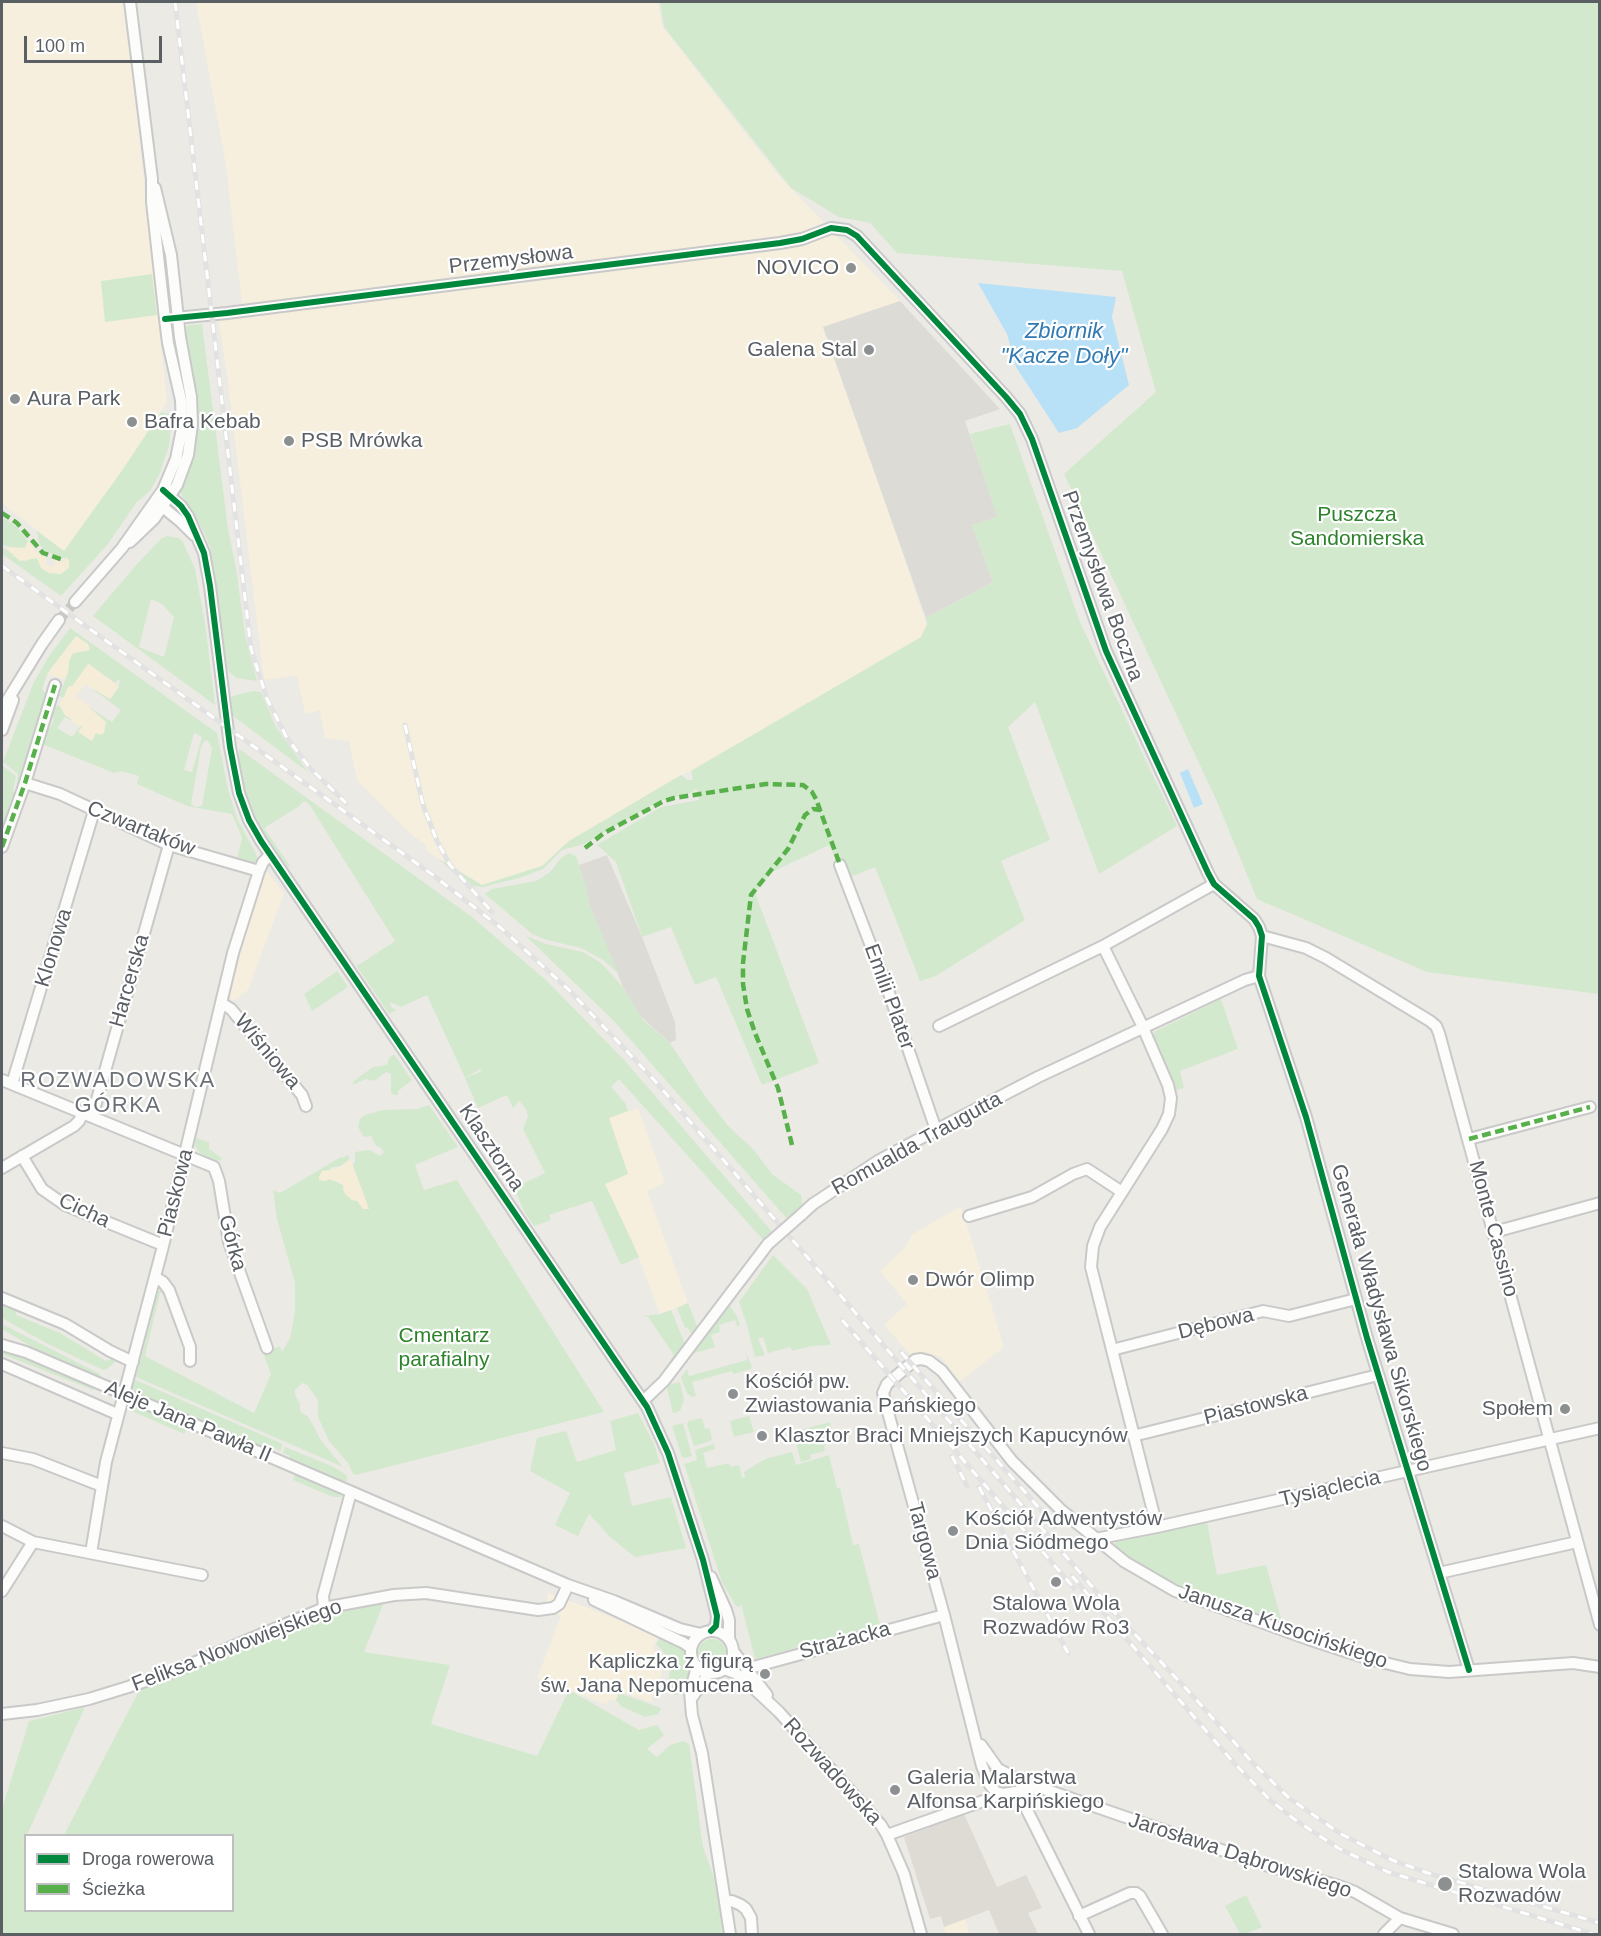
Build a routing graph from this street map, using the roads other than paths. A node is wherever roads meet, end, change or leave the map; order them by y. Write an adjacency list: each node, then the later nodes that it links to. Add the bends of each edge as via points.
1 (130, 2): 2 (street)
2 (152, 179): 4 (street, via 170,250); 5 (street)
3 (857, 236): 4 (street, Przemysłowa, via 831,228 789,241); 22 (street, Przemysłowa Boczna, via 1006,397 1027,427 1106,651)
4 (177, 318): 5 (street, Przemysłowa); 6 (street, via 192,424 185,464)
5 (165, 319): 6 (street, via 181,400 182,429)
6 (167, 493): 7 (street); 8 (street, via 188,516)
7 (159, 504): 8 (street); 9 (street, via 135,527)
8 (200, 542): 19 (street, Klasztorna, via 208,568 239,793 254,830)
9 (75, 602)
10 (59, 620): 11 (street)
11 (21, 677): 13 (street); 14 (street)
12 (55, 685): 15 (street)
13 (2, 709)
14 (2, 730)
15 (25, 783): 16 (street, Czwartaków); 18 (street)
16 (94, 811): 17 (street, Czwartaków); 29 (street, Klonowa)
17 (169, 845): 21 (street, Czwartaków); 32 (street, Harcerska)
18 (2, 847)
19 (270, 855): 21 (street, Piaskowa); 57 (street, Klasztorna)
20 (840, 865): 33 (street, Emilii Plater)
21 (259, 871): 26 (street, Piaskowa)
22 (1214, 884): 23 (street, Przemysłowa Boczna, via 1254,919); 24 (street)
23 (1262, 936): 25 (street); 34 (street, Monte Cassino, via 1326,958 1436,1026)
24 (1103, 946): 27 (street); 28 (street)
25 (1258, 976): 28 (street, Romualda Traugutta); 45 (street, Generała Władysława Sikorskiego, via 1306,1117)
26 (221, 1002): 30 (street, Wiśniowa, via 295,1086); 35 (street, Piaskowa)
27 (939, 1026)
28 (1143, 1028): 33 (street, Romualda Traugutta); 38 (street, via 1168,1085 1169,1114)
29 (7, 1082): 32 (street)
30 (306, 1106)
31 (1590, 1107): 34 (street)
32 (87, 1115): 35 (street); 36 (street, Harcerska)
33 (936, 1130): 57 (street, Romualda Traugutta, bridge, via 878,1161 813,1204 768,1244)
34 (1469, 1139): 41 (street, Monte Cassino)
35 (185, 1155): 42 (street, Piaskowa); 48 (street, Górka, via 216,1170 229,1242)
36 (22, 1156): 37 (street, Harcerska); 42 (street, Cicha, via 42,1190 65,1205)
37 (2, 1168)
38 (1122, 1192): 40 (street, via 1087,1169 1032,1197); 49 (street, via 1092,1246 1091,1267)
39 (1599, 1203): 41 (street)
40 (969, 1216)
41 (1494, 1232): 61 (street, Monte Cassino)
42 (163, 1245): 43 (street, Piaskowa)
43 (155, 1277): 52 (street, via 169,1290 190,1347); 53 (street, Piaskowa)
44 (2, 1298): 53 (street, via 65,1324)
45 (1356, 1299): 49 (street, Dębowa, via 1289,1316 1263,1311); 55 (street, Generała Władysława Sikorskiego)
46 (2, 1338): 50 (street, Aleje Jana Pawła II)
47 (2, 1345): 50 (street, Aleje Jana Pawła II)
48 (267, 1347)
49 (1112, 1350): 60 (street)
50 (26, 1352): 56 (street, Aleje Jana Pawła II)
51 (915, 1360): 68 (street, Janusza Kusocińskiego, via 929,1361 942,1371 1024,1474); 78 (street, Targowa, via 887,1384 883,1393)
52 (190, 1361)
53 (133, 1362): 56 (street, Piaskowa)
54 (2, 1364): 58 (street)
55 (1378, 1375): 60 (street, Piastowska); 63 (street, Generała Władysława Sikorskiego)
56 (123, 1394): 58 (street, Piaskowa); 65 (street, Aleje Jana Pawła II)
57 (644, 1401): 72 (street, Klasztorna, via 668,1453)
58 (117, 1414): 64 (street, Piaskowa)
59 (1599, 1428): 61 (street, Tysiąclecia)
60 (1133, 1436): 67 (street)
61 (1550, 1439): 63 (street, Tysiąclecia); 70 (street, Monte Cassino)
62 (2, 1453): 64 (street, via 33,1459)
63 (1408, 1471): 67 (street, Tysiąclecia); 73 (street, Generała Władysława Sikorskiego)
64 (102, 1486): 71 (street, Piaskowa)
65 (351, 1492): 75 (street); 77 (street, via 323,1596)
66 (2, 1527): 69 (street)
67 (1156, 1527): 68 (street, Tysiąclecia)
68 (1095, 1539): 88 (street, Janusza Kusocińskiego, via 1132,1567 1175,1591 1228,1611 1392,1665 1426,1671)
69 (33, 1542): 71 (street); 76 (street)
70 (1577, 1542): 73 (street); 79 (street, Monte Cassino)
71 (91, 1553): 74 (street)
72 (703, 1560): 80 (street, Klasztorna, via 717,1616 716,1626); 81 (street, Klasztorna, via 726,1610)
73 (1439, 1573): 88 (street, Generała Władysława Sikorskiego)
74 (202, 1575)
75 (571, 1586): 77 (street, Feliksa Nowowiejskiego, via 559,1604 538,1610 426,1593); 80 (street, via 680,1629); 82 (street)
76 (2, 1591)
77 (324, 1608): 92 (street, Feliksa Nowowiejskiego, via 140,1683 89,1699)
78 (944, 1615): 87 (street, Strażacka); 93 (street, Targowa)
79 (1599, 1624)
80 (706, 1633): 81 (street, via 718,1632); 82 (street, via 696,1638)
81 (729, 1640): 83 (street)
82 (691, 1648): 84 (street)
83 (733, 1651): 86 (street); 87 (street, Rozwadowska)
84 (697, 1667): 89 (street); 90 (street)
85 (1599, 1667): 88 (street, Janusza Kusocińskiego, via 1562,1664)
86 (724, 1669): 89 (street); 91 (street, Rozwadowska, via 746,1681)
87 (746, 1669): 91 (street, Rozwadowska)
88 (1469, 1670)
89 (709, 1673): 90 (street)
90 (691, 1699): 99 (street)
91 (779, 1712): 98 (street, Rozwadowska)
92 (2, 1714)
93 (975, 1734): 94 (street, Targowa); 97 (street, Targowa, via 985,1775)
94 (994, 1766): 95 (street, Targowa); 97 (street, via 1000,1778)
95 (1022, 1786): 96 (street, Targowa); 97 (street); 100 (street, via 1025,1807)
96 (1041, 1788): 101 (street, Jarosława Dąbrowskiego, via 1258,1863 1339,1886)
97 (998, 1794): 98 (street)
98 (887, 1835): 104 (street, Rozwadowska, via 904,1874)
99 (725, 1902): 102 (street); 103 (street, via 732,1901 746,1909)
100 (1079, 1916): 105 (street); 106 (street, via 1137,1893)
101 (1400, 1918): 107 (street); 108 (street, Jarosława Dąbrowskiego)
102 (730, 1935)
103 (752, 1935)
104 (921, 1935)
105 (1089, 1935)
106 (1162, 1935)
107 (1384, 1935)
108 (1453, 1935)

